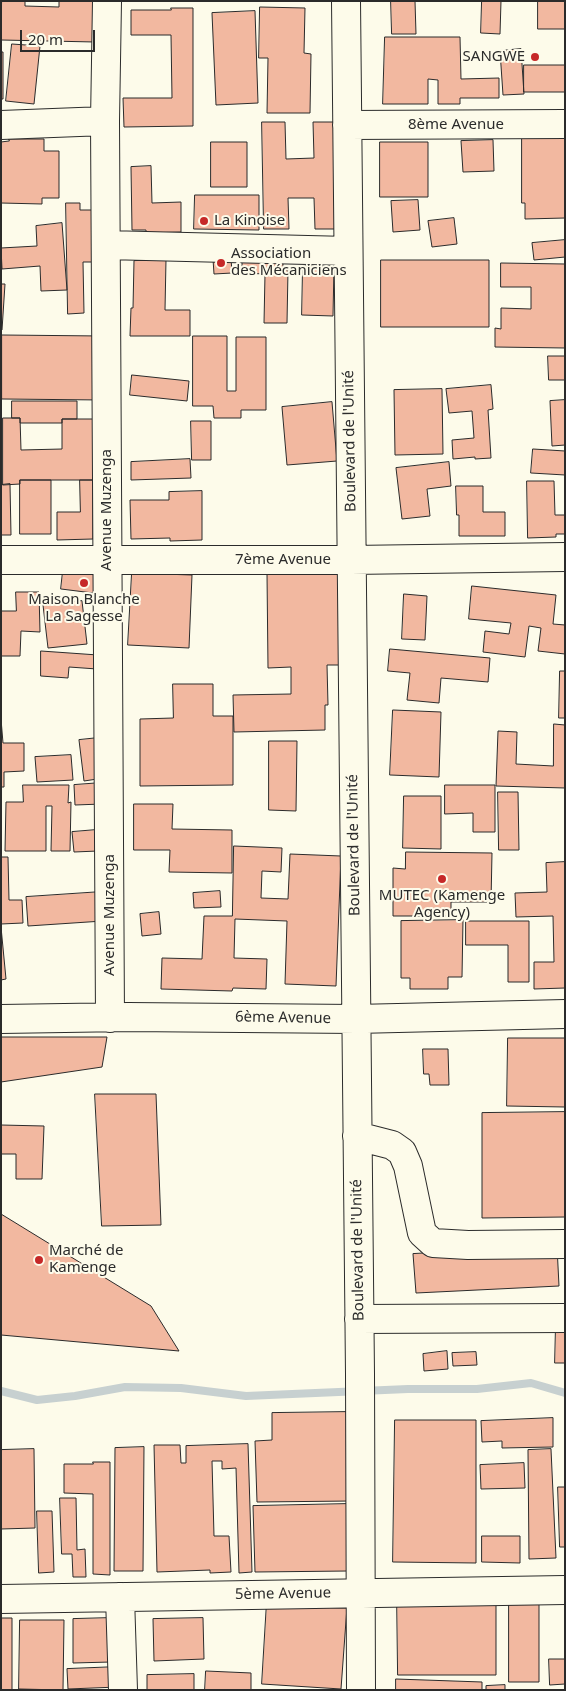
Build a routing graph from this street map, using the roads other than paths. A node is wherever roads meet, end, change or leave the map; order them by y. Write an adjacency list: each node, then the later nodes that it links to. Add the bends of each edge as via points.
1 (107, 1): 3 (street, Avenue Muzenga)
2 (346, 1): 6 (street, Boulevard de l'Unité)
3 (105, 121): 4 (street); 7 (street, Avenue Muzenga)
4 (1, 124)
5 (565, 124): 6 (street, 8ème Avenue)
6 (347, 125): 8 (street, Boulevard de l'Unité)
7 (106, 245): 8 (street); 11 (street, Avenue Muzenga)
8 (348, 252): 12 (street, Boulevard de l'Unité)
9 (565, 557): 12 (street, 7ème Avenue)
10 (1, 560): 11 (street, 7ème Avenue)
11 (107, 560): 12 (street, 7ème Avenue); 14 (street, Avenue Muzenga)
12 (351, 560): 16 (street, Boulevard de l'Unité)
13 (565, 1014): 16 (street, 6ème Avenue)
14 (110, 1018): 15 (street, 6ème Avenue); 16 (street, 6ème Avenue)
15 (1, 1019)
16 (356, 1019): 17 (street, Boulevard de l'Unité)
17 (357, 1136): 18 (street, via 392,1145 402,1152 422,1233 434,1243); 19 (street, Boulevard de l'Unité)
18 (565, 1244)
19 (359, 1318): 20 (street); 22 (street, Boulevard de l'Unité)
20 (565, 1318)
21 (565, 1590): 22 (street, 5ème Avenue)
22 (360, 1593): 23 (street, 5ème Avenue); 26 (street, Boulevard de l'Unité)
23 (120, 1597): 24 (street, 5ème Avenue); 25 (street)
24 (1, 1599)
25 (123, 1690)
26 (361, 1690)

